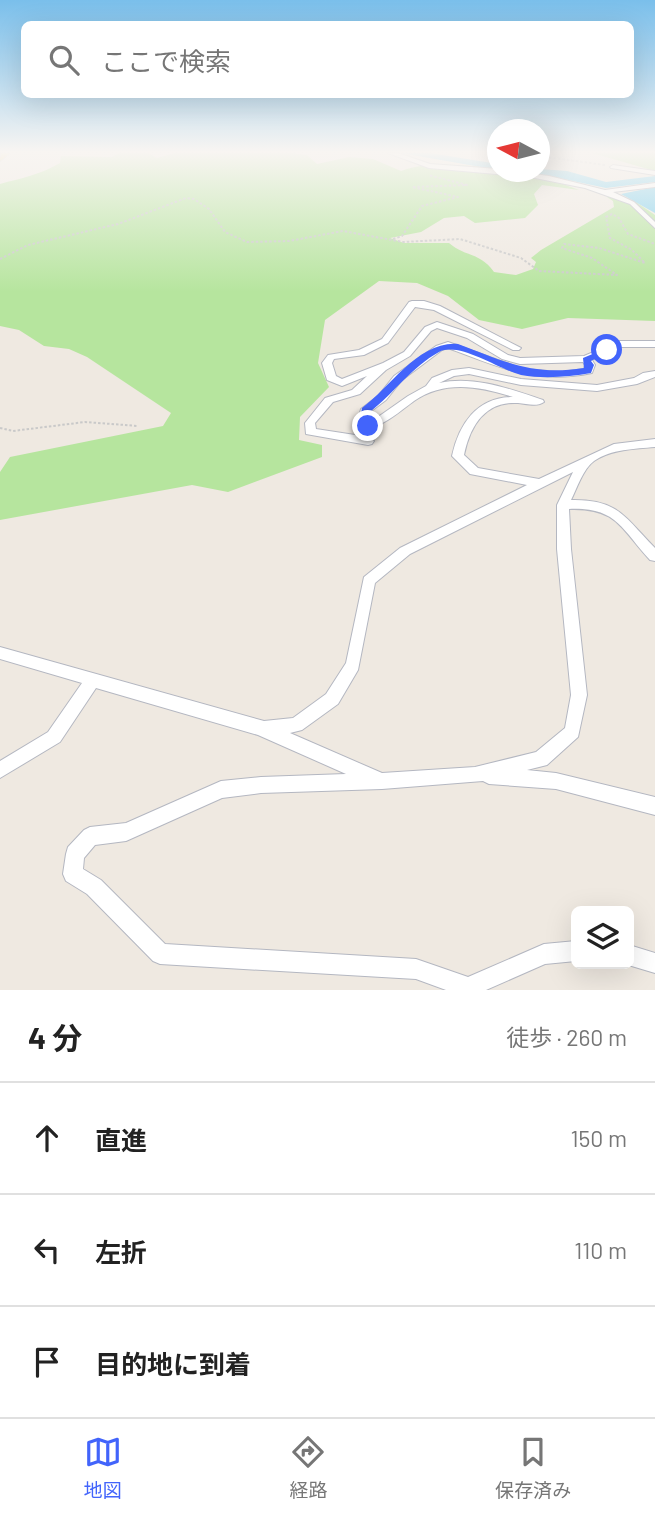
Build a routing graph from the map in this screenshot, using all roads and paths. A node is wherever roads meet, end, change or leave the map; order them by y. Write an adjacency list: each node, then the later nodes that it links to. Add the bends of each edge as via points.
1 (183, 199): 8 (path, via 118,225 28,245)
2 (194, 199): 6 (path, via 209,209 225,232 247,242 281,242 344,231)
3 (449, 199): 6 (path, via 424,205 409,218 402,236)
4 (622, 199): 5 (street)
5 (655, 226)
6 (392, 239): 7 (path, via 467,240 521,258 539,271 611,276 617,275 562,246 599,248 645,263 610,239 606,218 612,214 628,234)
7 (655, 244)
8 (0, 259)
9 (655, 344): 11 (street, via 620,344)
10 (516, 348): 12 (street, via 437,308 412,304 385,341 361,353 331,357 327,363 331,378 342,383 374,367)
11 (586, 359): 12 (street, via 520,361 437,325); 14 (street, via 588,371 522,372 448,345 398,378 365,411 362,423 379,422)
12 (390, 365): 17 (street, via 356,392 329,400 310,423 310,432)
13 (655, 374): 14 (street, via 597,388 521,382 469,371 436,380)
14 (431, 387): 20 (street, via 477,384 539,402 505,400 487,405 470,423 458,456 474,471)
15 (138, 426): 16 (path, via 85,422)
16 (0, 428)
17 (368, 441)
18 (655, 443): 19 (street, via 618,447)
19 (590, 458): 20 (street); 21 (street)
20 (539, 484): 25 (street, via 405,551 369,581 353,665 332,699 296,725)
21 (563, 505): 22 (street, via 607,506); 27 (street, via 579,695 572,732 541,759)
22 (655, 556)
23 (0, 653): 24 (lane)
24 (92, 681): 25 (street); 26 (street, via 54,737)
25 (264, 729): 28 (street)
26 (0, 770)
27 (475, 775): 28 (street); 29 (lane, via 556,781)
28 (382, 781): 33 (lane, via 221,790 126,832 90,836 75,855 73,874 94,887 160,954 416,969)
29 (655, 806)
30 (571, 951): 33 (street, via 544,954)
31 (634, 957): 32 (street)
32 (655, 963)
33 (464, 988)

